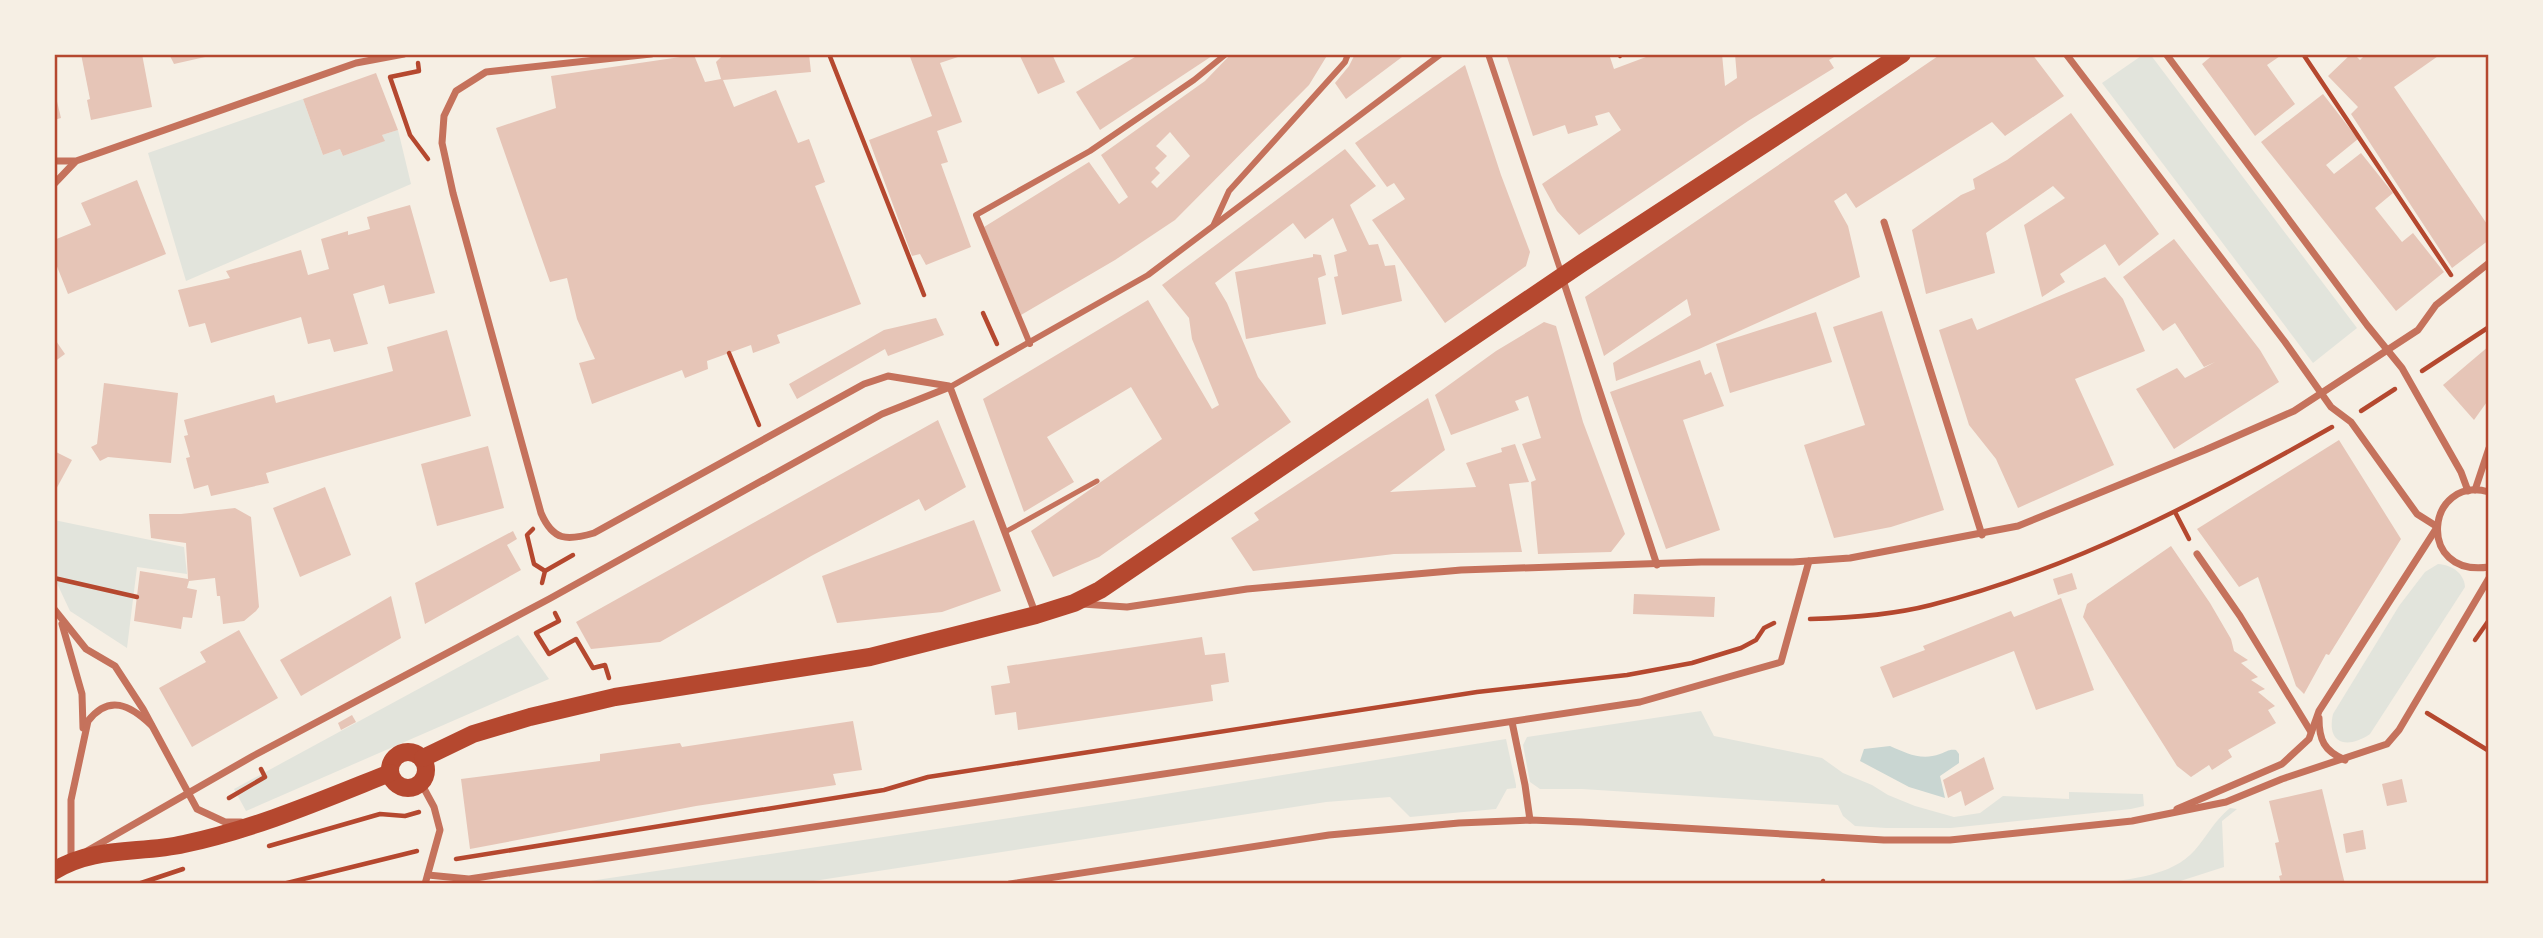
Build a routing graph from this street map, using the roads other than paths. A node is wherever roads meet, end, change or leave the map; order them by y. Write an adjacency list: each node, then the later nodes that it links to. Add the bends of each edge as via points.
1 (404, 54): 10 (street)
2 (652, 54): 20 (street, via 486,72 456,91 444,116 442,143 453,193 547,527 574,540 594,533 864,384 888,376)
3 (1226, 54): 18 (street, via 1090,151 976,215)
4 (1348, 54): 15 (street, via 1228,191)
5 (1441, 54): 15 (street)
6 (1488, 54): 17 (street)
7 (1902, 54): 17 (main road)
8 (2066, 54): 21 (street)
9 (2166, 54): 19 (street)
10 (355, 58): 12 (street)
11 (54, 161): 12 (street)
12 (76, 161): 13 (street)
13 (54, 184)
14 (1884, 222): 28 (street)
15 (1213, 226): 18 (street, via 1148,275)
16 (2489, 263): 19 (street, via 2436,305 2418,330)
17 (1562, 277): 31 (street); 34 (main road)
18 (1030, 344): 20 (street)
19 (2387, 350): 21 (street); 24 (street, via 2410,379)
20 (950, 387): 27 (street); 47 (street, via 882,414)
21 (2321, 391): 26 (street, via 2331,407 2347,418 2417,514); 28 (street, via 2294,411 2205,450 2049,515)
22 (2489, 448): 24 (street)
23 (1097, 481): 27 (lane)
24 (2471, 490): 25 (street); 26 (street, via 2442,508)
25 (2489, 492)
26 (2436, 527): 32 (street, via 2439,544 2455,563 2466,568); 38 (street)
27 (1005, 532): 36 (street)
28 (1982, 534): 30 (street)
29 (2197, 554): 41 (street)
30 (1810, 561): 31 (street); 39 (street, via 1781,662 1640,702)
31 (1657, 565): 34 (street, via 1461,570 1247,589 1127,607)
32 (2489, 567)
33 (2489, 578): 44 (street, via 2399,730 2387,744)
34 (1074, 603): 36 (main road)
35 (54, 609): 37 (street)
36 (1036, 615): 43 (main road, via 870,657 615,697 473,734)
37 (61, 620): 40 (street, via 86,649 115,666); 42 (street, via 82,694)
38 (2319, 710): 41 (street); 44 (street, via 2322,742)
39 (1512, 722): 50 (street); 53 (street, via 469,879)
40 (151, 724): 42 (street, via 123,705 108,706 95,712); 47 (street)
41 (2311, 732): 48 (street, via 2309,740 2282,764)
42 (83, 737): 51 (street, via 71,800)
43 (423, 758): 45 (main road, via 403,752 394,758); 46 (main road, via 426,773)
44 (2345, 760): 48 (street, via 2226,802)
45 (390, 773): 46 (main road, via 406,788); 49 (main road)
46 (421, 783): 53 (street, via 440,830)
47 (188, 793): 49 (street, via 197,809 225,822); 51 (street)
48 (2152, 817): 50 (street, via 1950,840)
49 (271, 820): 51 (main road, via 182,845)
50 (1530, 820): 55 (street, via 1329,835)
51 (71, 860): 52 (main road)
52 (54, 871)
53 (428, 875): 54 (street)
54 (425, 884)
55 (1010, 884)

